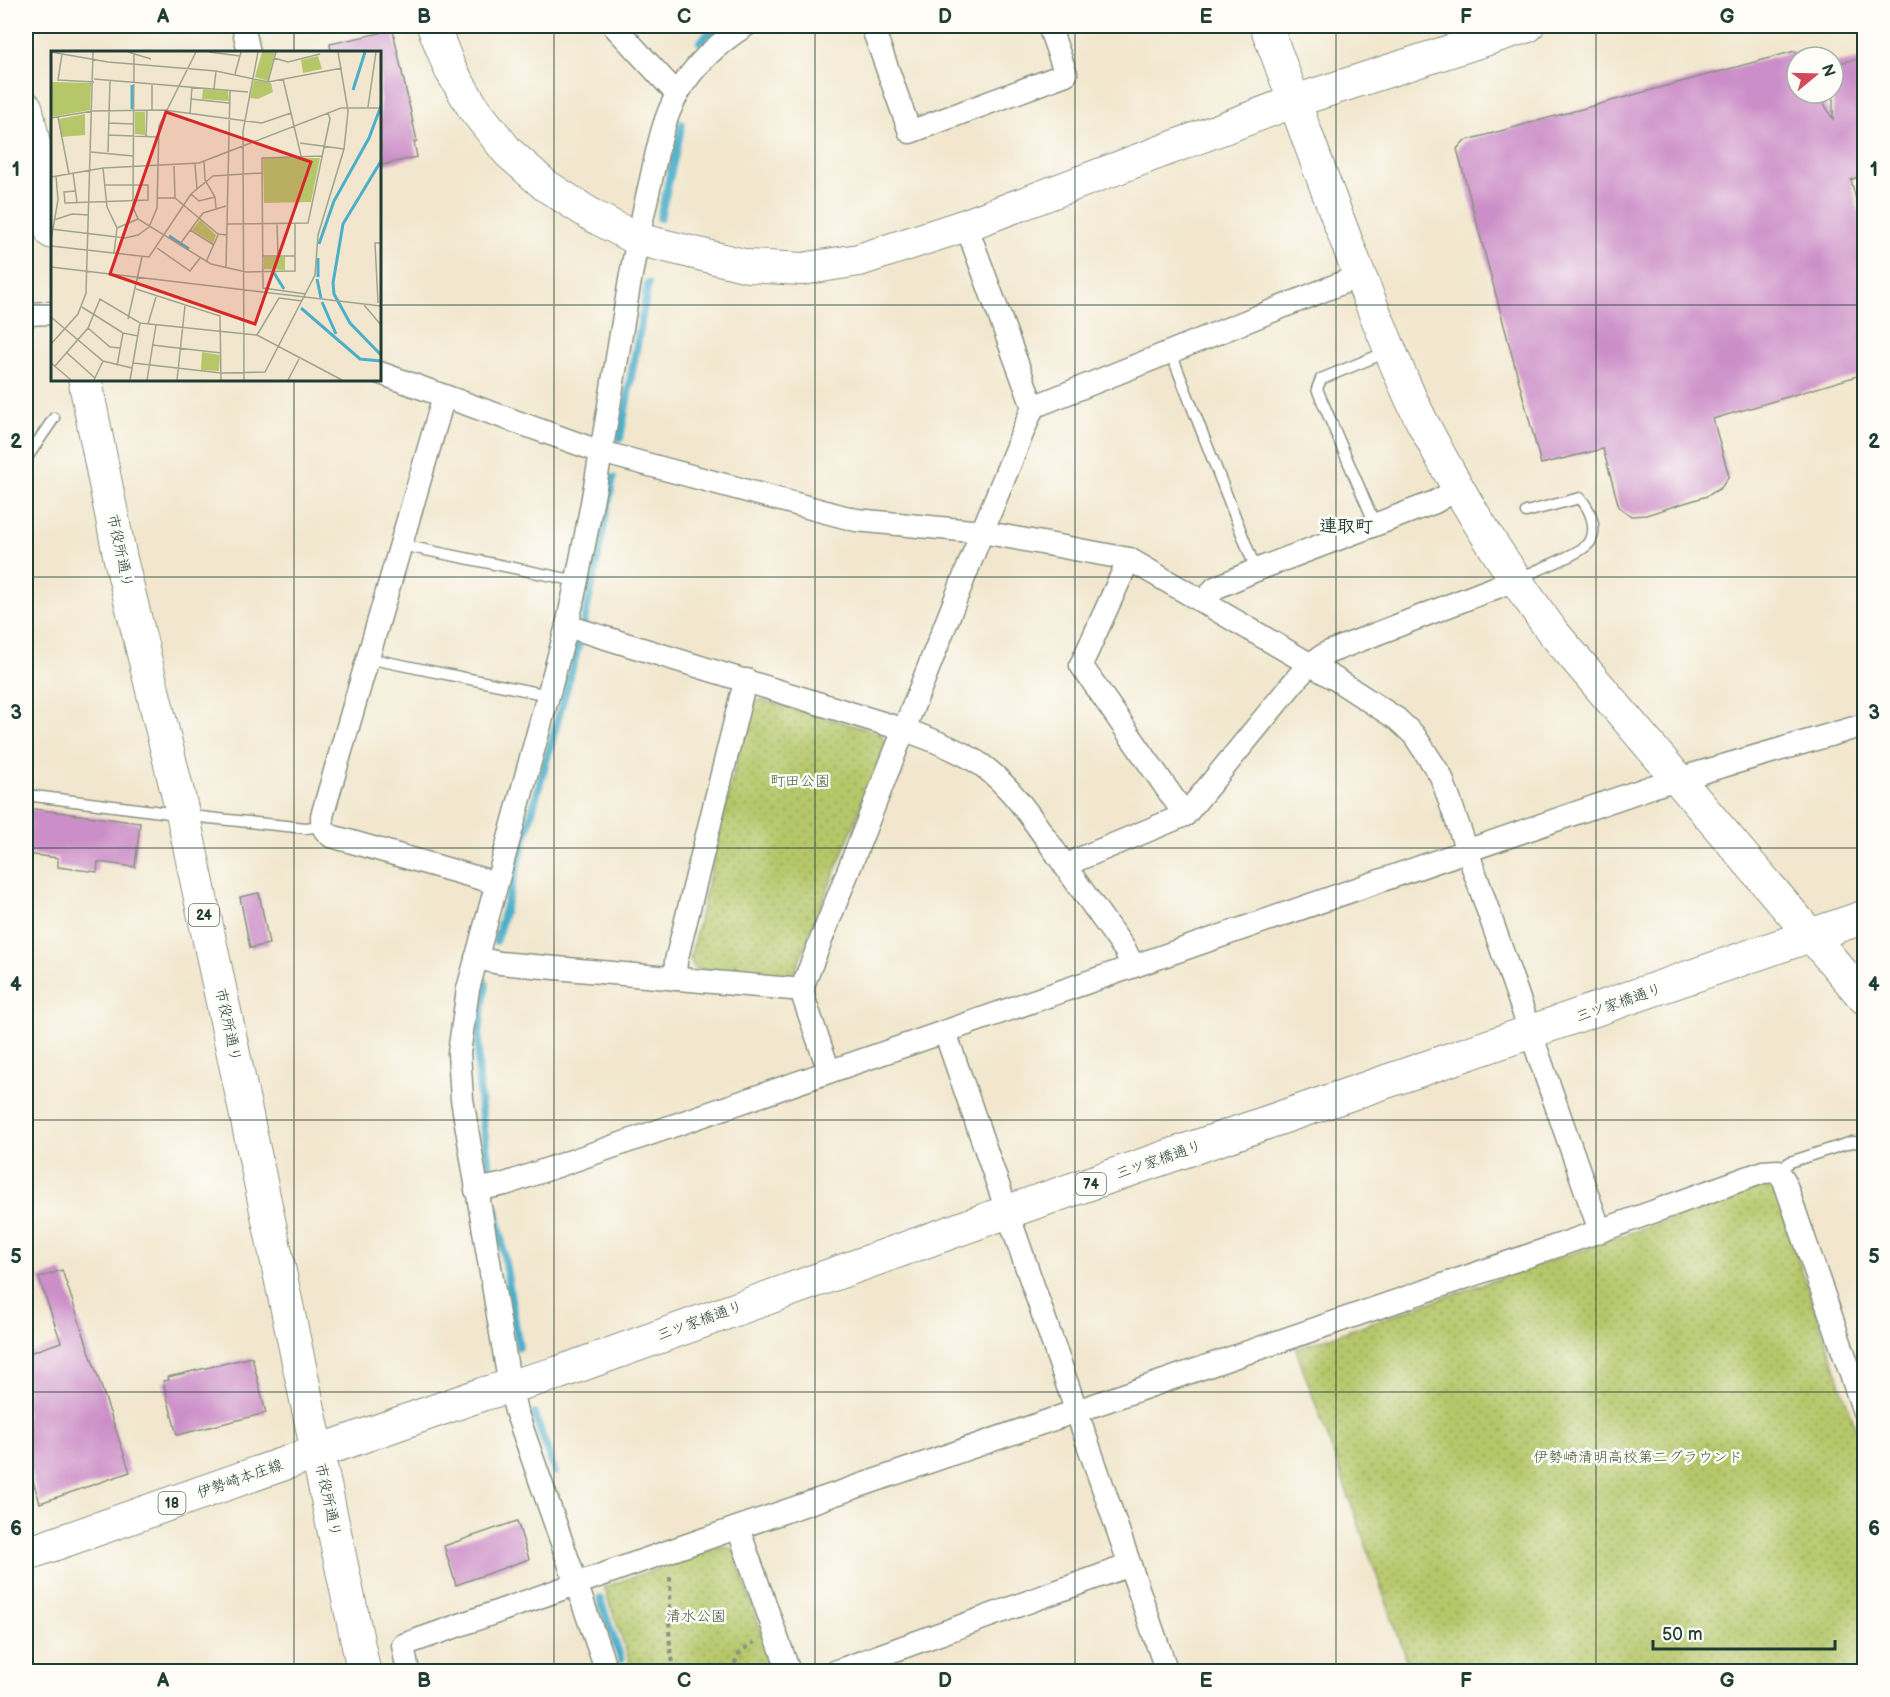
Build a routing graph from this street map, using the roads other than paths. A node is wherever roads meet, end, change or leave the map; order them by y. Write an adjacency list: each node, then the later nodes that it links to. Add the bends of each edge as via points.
1 (243, 26): 9 (street)
2 (433, 26): 15 (street, via 450,69 474,109 508,152 545,185)
3 (614, 26): 10 (street)
4 (745, 26): 10 (street, via 726,38 694,69)
5 (872, 26): 6 (street, via 910,132 1066,75)
6 (1049, 26)
7 (1266, 26): 11 (street)
8 (1528, 26): 11 (street)
9 (249, 51)
10 (677, 94): 15 (street, via 662,132)
11 (1295, 100): 13 (street); 16 (street)
12 (26, 108): 14 (main road)
13 (966, 225): 15 (street, via 859,260 801,269 748,266); 24 (street)
14 (51, 227)
15 (637, 239): 26 (street)
16 (1359, 276): 19 (street); 20 (street)
17 (51, 313): 18 (street)
18 (26, 314)
19 (1390, 350): 28 (street); 30 (lane, via 1321,379 1317,389)
20 (1171, 352): 24 (street); 34 (lane)
21 (381, 373): 23 (street)
22 (85, 381): 47 (main road, 市役所通り / 24, via 120,557)
23 (444, 396): 26 (street); 32 (street)
24 (1033, 407): 31 (street)
25 (54, 418): 27 (lane)
26 (601, 452): 31 (street, via 856,519); 36 (street)
27 (26, 459)
28 (1458, 489): 30 (street, via 1435,502); 35 (street)
29 (1526, 512): 35 (lane, via 1580,498 1588,506 1593,530 1589,543 1574,554)
30 (1375, 524): 34 (street)
31 (982, 532): 33 (street); 44 (street)
32 (401, 545): 36 (lane); 39 (street)
33 (1129, 559): 37 (street); 48 (street, via 1081,665)
34 (1256, 570): 37 (street, via 1215,588)
35 (1515, 580): 40 (street, via 1327,653); 45 (street, via 1552,631)
36 (577, 581): 38 (street)
37 (1204, 602): 40 (street)
38 (567, 626): 41 (street); 42 (street)
39 (368, 658): 42 (lane); 49 (street)
40 (1310, 664): 48 (street); 50 (street, via 1398,719 1414,735 1441,776)
41 (747, 680): 44 (street); 57 (street, via 676,961)
42 (548, 695): 52 (street)
43 (1864, 725): 45 (street)
44 (905, 730): 51 (street, via 956,751 993,774 1020,802); 58 (street)
45 (1677, 779): 50 (street); 54 (street)
46 (26, 795): 47 (lane)
47 (183, 815): 49 (lane, via 306,828); 71 (main road, 市役所通り / 24)
48 (1185, 815): 51 (street)
49 (322, 826): 52 (street, via 331,836)
50 (1468, 850): 56 (street); 61 (street)
51 (1066, 867): 56 (street)
52 (496, 883): 55 (street)
53 (1864, 917): 54 (main road, 三ツ家橋通り / 74)
54 (1811, 936): 59 (street); 61 (main road, 三ツ家橋通り / 74)
55 (476, 958): 57 (street); 65 (street, via 459,1053)
56 (1133, 966): 60 (street)
57 (675, 979): 58 (street)
58 (802, 990): 62 (street)
59 (1864, 998)
60 (945, 1032): 62 (street); 66 (street)
61 (1532, 1033): 66 (main road, 三ツ家橋通り / 74); 67 (street)
62 (829, 1071): 65 (street, via 505,1184)
63 (1864, 1143): 64 (lane, via 1852,1142 1790,1162)
64 (1778, 1171): 67 (street, via 1763,1172); 70 (street)
65 (476, 1190): 68 (street)
66 (1007, 1212): 68 (main road, 三ツ家橋通り / 74); 69 (street)
67 (1600, 1231): 69 (street)
68 (510, 1387): 71 (main road, 三ツ家橋通り / 74); 75 (street)
69 (1077, 1412): 72 (street); 74 (street)
70 (1864, 1412)
71 (318, 1451): 73 (main road, 伊勢崎本庄線 / 18); 76 (main road, 市役所通り)
72 (738, 1528): 75 (street); 79 (street)
73 (26, 1554)
74 (1131, 1565): 80 (street); 81 (street)
75 (577, 1584): 77 (street, via 403,1646); 78 (street)
76 (364, 1671)
77 (408, 1671)
78 (607, 1671)
79 (789, 1671)
80 (834, 1671)
81 (1167, 1671)

